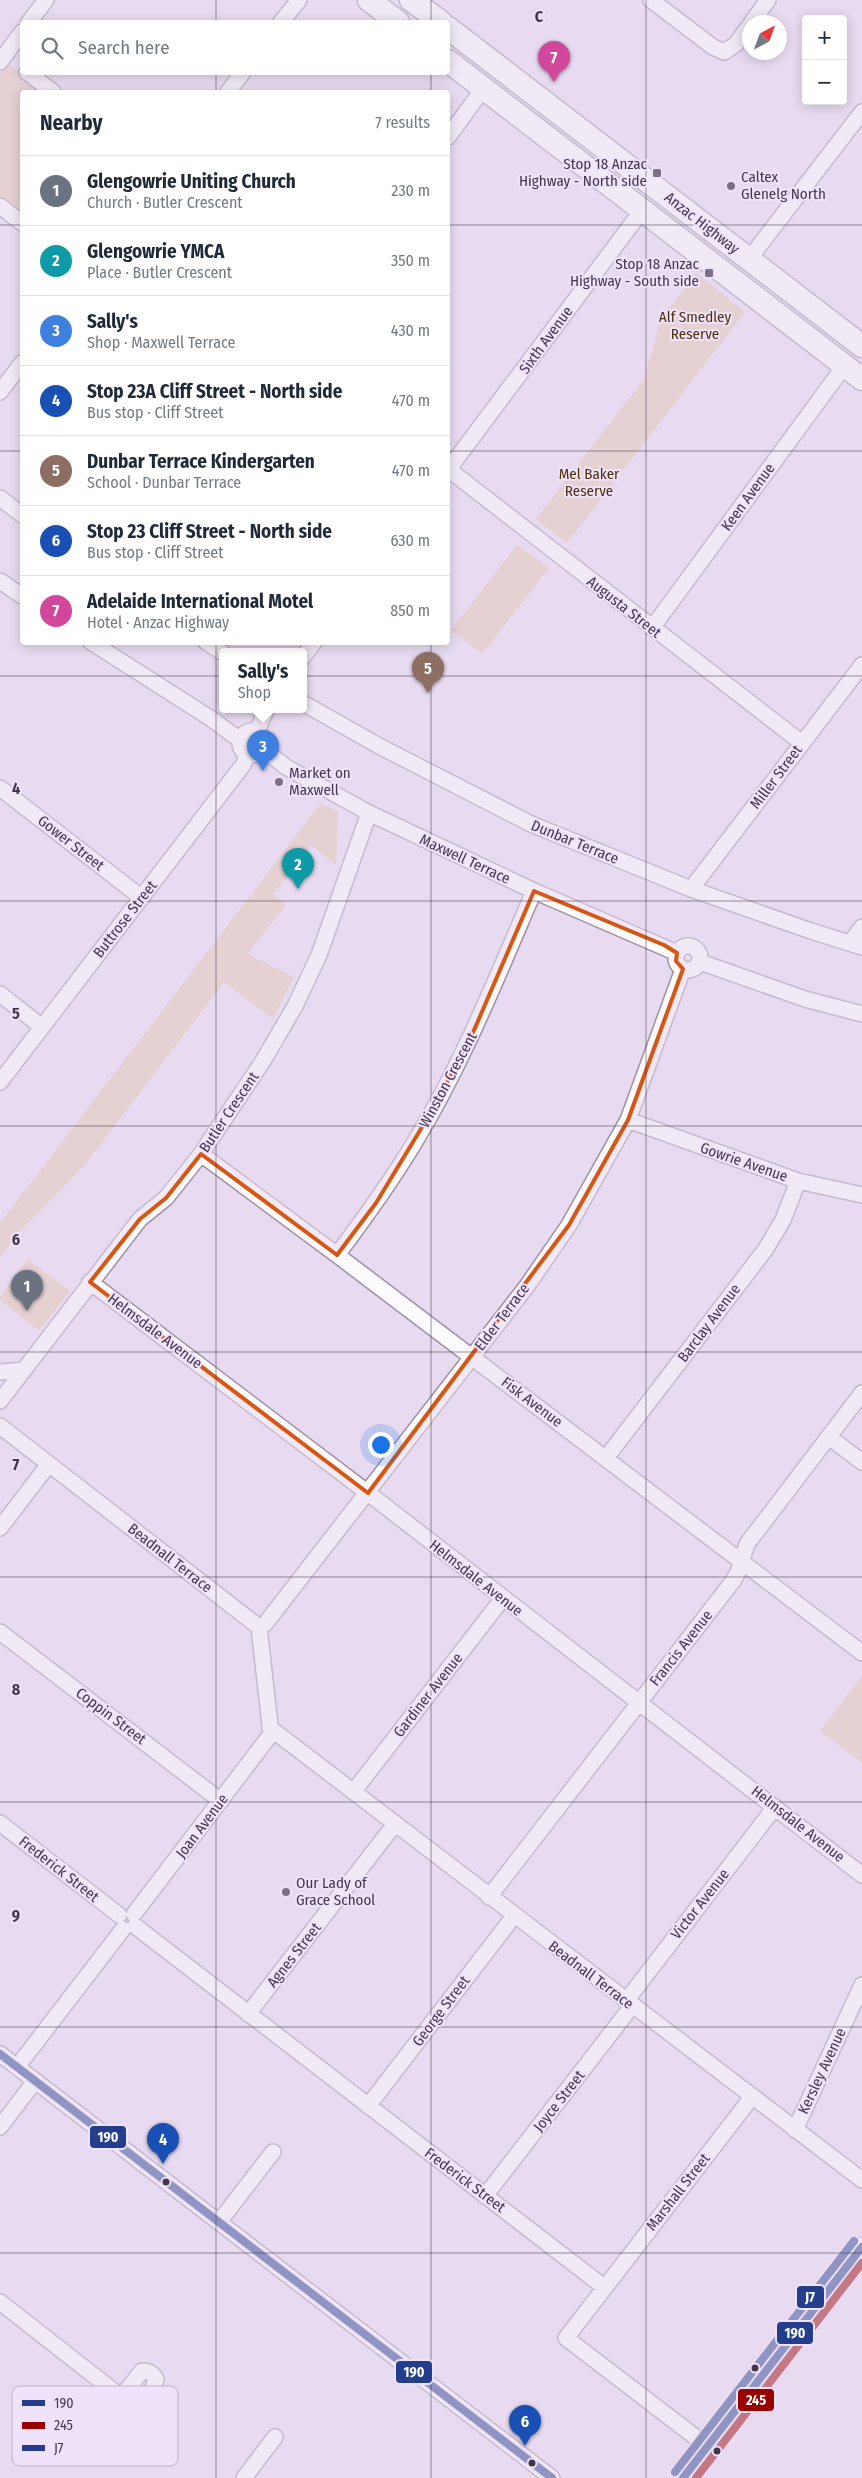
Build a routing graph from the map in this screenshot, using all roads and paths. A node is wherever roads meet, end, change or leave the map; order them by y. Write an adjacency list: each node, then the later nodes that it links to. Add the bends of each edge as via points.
1 (46, 0): 8 (street)
2 (298, 0): 9 (street)
3 (369, 0): 6 (highway)
4 (651, 0): 12 (street, via 724,52)
5 (768, 0): 7 (street)
6 (411, 14)
7 (757, 15)
8 (31, 20)
9 (283, 20)
10 (450, 30): 26 (highway, Anzac Highway)
11 (20, 35): 13 (street)
12 (742, 36)
13 (2, 58): 15 (street)
14 (450, 64): 20 (highway, Anzac Highway)
15 (20, 68)
16 (31, 75): 18 (street)
17 (241, 75): 19 (street)
18 (50, 90)
19 (230, 90)
20 (483, 90): 22 (street); 24 (highway, Anzac Highway)
21 (862, 112): 26 (street)
22 (450, 134)
23 (0, 206): 25 (street)
24 (643, 209): 29 (highway, Anzac Highway); 31 (street, Sixth Avenue)
25 (20, 221)
26 (749, 259): 27 (highway, Anzac Highway)
27 (862, 346)
28 (20, 366): 30 (street)
29 (853, 372): 37 (street, Keen Avenue)
30 (0, 392)
31 (450, 467)
32 (450, 472): 37 (street, Augusta Street)
33 (0, 498): 34 (street)
34 (20, 513)
35 (1, 584): 36 (street)
36 (20, 595)
37 (652, 628): 44 (street, Augusta Street)
38 (97, 645): 43 (street, via 210,718)
39 (862, 665): 40 (street, Miller Street)
40 (857, 683): 44 (street, Miller Street)
41 (307, 705): 49 (street, Dunbar Terrace, via 530,824)
42 (264, 713): 43 (street)
43 (247, 734): 45 (street, via 263,736); 46 (street, via 242,750)
44 (802, 743): 49 (street, Miller Street)
45 (263, 749): 46 (street, via 255,755); 48 (street, Maxwell Terrace, via 286,767)
46 (248, 754): 51 (street, Buttrose Street, via 244,765)
47 (0, 788): 51 (street, Gower Street)
48 (369, 813): 50 (street, Maxwell Terrace); 62 (street, Butler Crescent, via 319,955 295,1006)
49 (691, 889): 53 (street, Dunbar Terrace)
50 (534, 891): 54 (street, Maxwell Terrace); 65 (street, Winston Crescent, via 475,1028 436,1104 376,1203)
51 (142, 898): 59 (street, Buttrose Street)
52 (862, 927): 53 (street)
53 (856, 945)
54 (677, 952): 55 (street, via 685,945 694,947 700,955); 56 (street, via 676,961)
55 (700, 962): 56 (street, via 695,968); 58 (street, via 805,999)
56 (684, 969): 61 (street, Elder Terrace)
57 (0, 994): 59 (street)
58 (862, 1014)
59 (42, 1027): 60 (street, Buttrose Street)
60 (0, 1082)
61 (628, 1120): 63 (street, Gowrie Avenue); 67 (street, Elder Terrace, via 569,1225)
62 (201, 1154): 65 (street, Fisk Avenue); 66 (street, Butler Crescent, via 166,1198 140,1219)
63 (798, 1181): 64 (street, Gowrie Avenue); 74 (street, Barclay Avenue, via 783,1220 765,1250)
64 (862, 1195)
65 (337, 1255): 67 (street, Fisk Avenue)
66 (90, 1282): 68 (street, Butler Crescent); 77 (street, Helmsdale Avenue)
67 (472, 1357): 74 (street, Fisk Avenue); 77 (street, Elder Terrace)
68 (24, 1370): 69 (street); 71 (street, Butler Crescent)
69 (0, 1372)
70 (862, 1393): 73 (street, Francis Avenue)
71 (0, 1401)
72 (0, 1426): 76 (street, Beadnall Terrace)
73 (829, 1437): 75 (street); 79 (street, Francis Avenue, via 747,1544)
74 (606, 1458): 79 (street, Fisk Avenue)
75 (862, 1462)
76 (49, 1464): 78 (street); 81 (street, Beadnall Terrace)
77 (368, 1493): 80 (street, Helmsdale Avenue); 81 (street, Elder Terrace, via 265,1624)
78 (0, 1528)
79 (742, 1562): 83 (street, Fisk Avenue); 84 (street, Francis Avenue, via 733,1581)
80 (503, 1598): 84 (street, Helmsdale Avenue); 86 (street, Gardiner Avenue)
81 (259, 1627): 85 (street)
82 (0, 1632): 87 (street, Coppin Street)
83 (862, 1653)
84 (640, 1702): 88 (street, Helmsdale Avenue); 92 (street, Francis Avenue)
85 (269, 1733): 86 (street, Beadnall Terrace); 87 (street, Joan Avenue)
86 (354, 1791): 90 (street, Beadnall Terrace)
87 (221, 1801): 94 (street, Joan Avenue)
88 (775, 1806): 91 (street, Helmsdale Avenue); 96 (street, Victor Avenue)
89 (0, 1823): 94 (street, Frederick Street)
90 (395, 1824): 92 (street, Beadnall Terrace); 97 (street, Agnes Street)
91 (862, 1874)
92 (489, 1897): 93 (street, Beadnall Terrace)
93 (514, 1916): 96 (street, Beadnall Terrace); 102 (street, George Street)
94 (128, 1921): 97 (street, Frederick Street); 99 (street, Joan Avenue)
95 (862, 1985): 104 (street, Kersley Avenue)
96 (629, 2004): 101 (street, Beadnall Terrace); 107 (street, Joyce Street)
97 (248, 2014): 102 (street, Frederick Street)
98 (0, 2054): 99 (street)
99 (16, 2067): 100 (street)
100 (35, 2080): 103 (street); 108 (street)
101 (752, 2097): 104 (street, Beadnall Terrace); 110 (street, Marshall Street)
102 (368, 2106): 107 (street, Frederick Street)
103 (0, 2127)
104 (795, 2130): 106 (street, Beadnall Terrace)
105 (273, 2152): 108 (street)
106 (862, 2180)
107 (485, 2196): 110 (street, Frederick Street)
108 (219, 2222): 118 (street)
109 (862, 2247): 116 (main road)
110 (604, 2287): 116 (street, via 566,2338)
111 (0, 2302): 112 (street)
112 (107, 2386)
113 (129, 2386): 114 (street, via 142,2371 148,2371 156,2379)
114 (154, 2386)
115 (275, 2437): 117 (street)
116 (708, 2446): 119 (main road)
117 (244, 2478)
118 (552, 2478)
119 (683, 2478)

